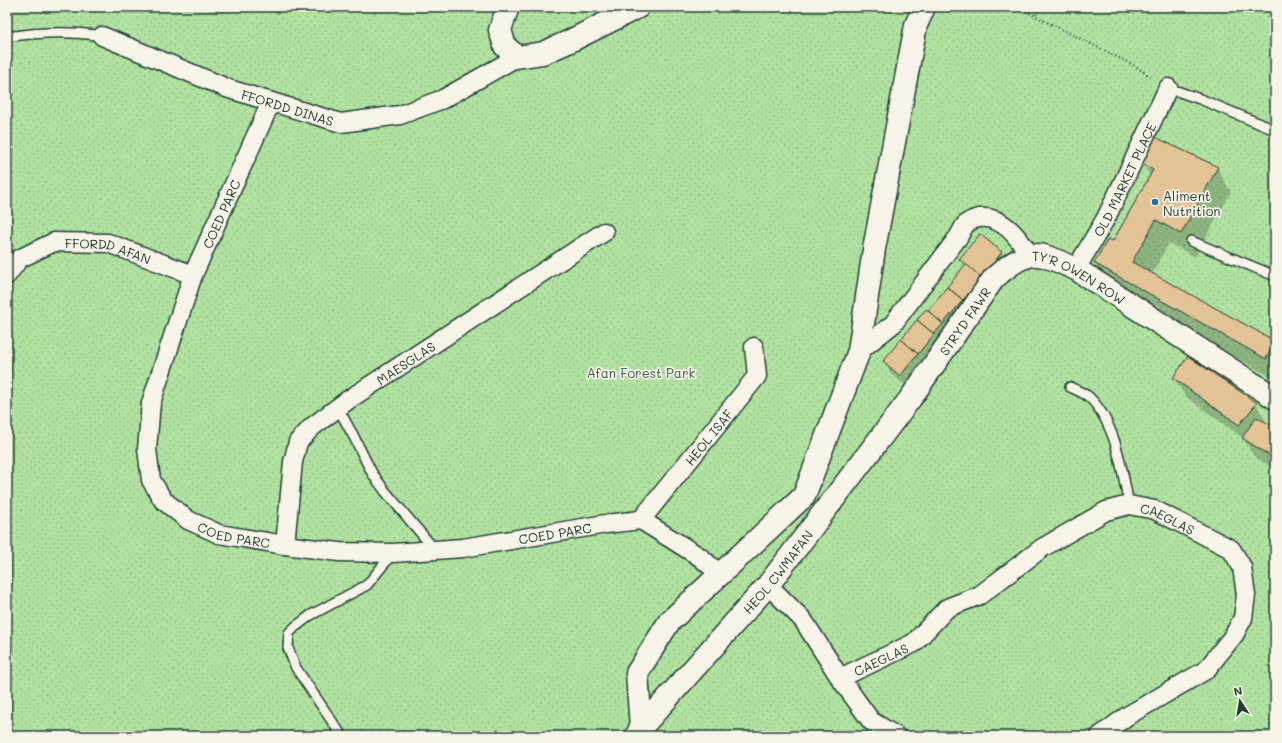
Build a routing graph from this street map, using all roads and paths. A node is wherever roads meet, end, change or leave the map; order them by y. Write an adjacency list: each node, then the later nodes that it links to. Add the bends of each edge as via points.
1 (508, 7): 9 (street, via 500,30 505,46)
2 (638, 7): 9 (street, via 543,53)
3 (924, 7): 21 (street, via 916,25 874,249)
4 (1019, 7): 6 (path)
5 (1040, 7): 6 (path)
6 (1035, 16): 10 (path, via 1133,65)
7 (102, 36): 8 (lane, via 81,32 54,32); 11 (street, FFORDD DINAS, via 229,89)
8 (7, 37)
9 (517, 57): 11 (street, FFORDD DINAS, via 443,99 400,115 341,123)
10 (1168, 88): 12 (lane); 16 (street, OLD MARKET PLACE, via 1106,218)
11 (271, 102): 18 (street, COED PARC)
12 (1275, 130)
13 (604, 232): 25 (street, MAESGLAS)
14 (1191, 241): 19 (lane)
15 (1032, 256): 16 (street, TY'R OWEN ROW, via 1043,256); 21 (street, TY'R OWEN ROW, via 1016,235 995,219 974,219 966,224 893,324); 24 (street, STRYD FAWR, via 1009,265 994,278)
16 (1076, 269): 23 (street, TY'R OWEN ROW)
17 (7, 275): 18 (street, FFORDD AFAN, via 18,259 54,242 108,243)
18 (193, 275): 28 (street, COED PARC, via 150,403 147,449 151,480 163,500 188,520 219,534)
19 (1275, 276)
20 (754, 347): 27 (street, HEOL ISAF, via 758,376)
21 (859, 352): 31 (street, via 804,496)
22 (1070, 387): 26 (lane, via 1088,396 1102,412 1121,466)
23 (1275, 398)
24 (910, 399): 32 (street, HEOL CWMAFAN)
25 (338, 408): 28 (street, MAESGLAS, via 312,427 298,442 293,462); 29 (lane, via 372,473 384,491 430,544)
26 (1129, 505): 33 (street, CAEGLAS, via 1106,511 1042,548 980,595 947,608 914,643); 37 (street, CAEGLAS, via 1155,510 1230,549 1242,567 1246,595 1243,618 1234,635 1206,670 1127,716)
27 (641, 520): 29 (street, COED PARC, via 463,548); 31 (street, via 700,557)
28 (285, 545): 30 (street, COED PARC, via 339,552)
29 (432, 550): 30 (street, COED PARC)
30 (392, 553): 35 (lane, via 368,585 311,615 289,633 288,648 296,668)
31 (720, 574): 34 (street, via 668,622 637,673)
32 (768, 584): 33 (street, CAEGLAS, via 803,620); 34 (street, HEOL CWMAFAN)
33 (840, 678): 36 (street, CAEGLAS, via 871,720)
34 (639, 732)
35 (342, 736)
36 (896, 736)
37 (1100, 736)

